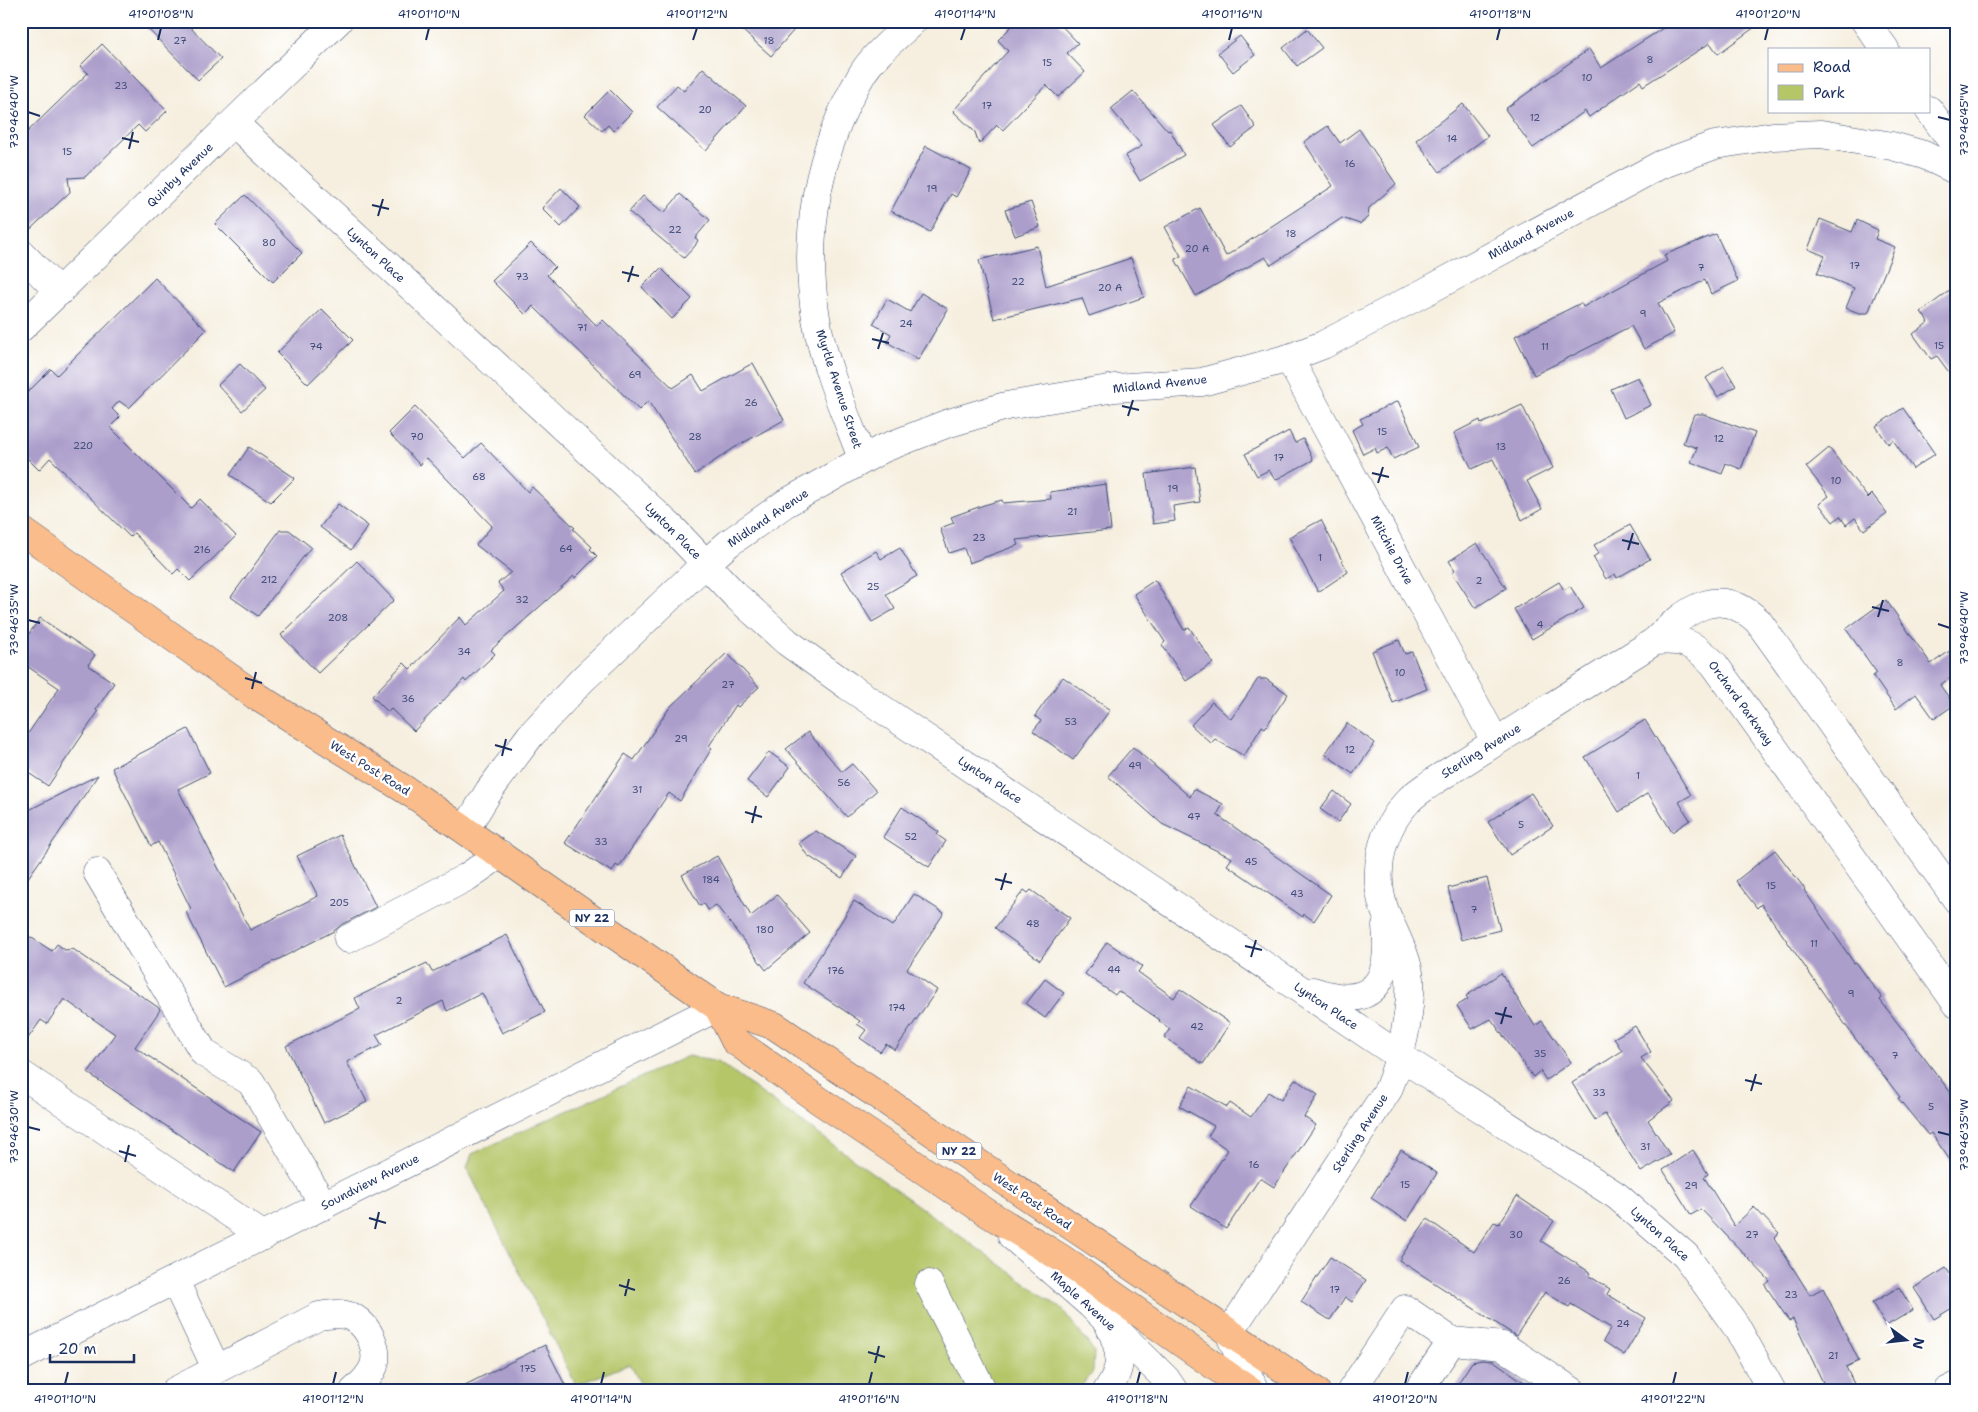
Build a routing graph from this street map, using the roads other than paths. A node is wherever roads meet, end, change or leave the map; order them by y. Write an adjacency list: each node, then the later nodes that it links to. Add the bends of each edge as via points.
1 (338, 21): 6 (street, Quinby Avenue)
2 (913, 21): 13 (street, Myrtle Avenue Street, via 862,75 844,110 827,147 810,233 810,270 816,319)
3 (1865, 21): 4 (street)
4 (1884, 48)
5 (1930, 111): 7 (street)
6 (234, 123): 10 (street, Quinby Avenue); 15 (street, Lynton Place, via 674,530)
7 (1957, 148)
8 (1957, 171): 12 (street, Midland Avenue, via 1900,148 1821,134 1773,136 1715,145 1660,165 1418,296 1323,345)
9 (21, 253): 10 (street)
10 (59, 292): 11 (street, Quinby Avenue)
11 (21, 328)
12 (1289, 358): 13 (street, Midland Avenue, via 1202,382 1115,388 1006,406 946,424); 17 (street, Mitchie Drive)
13 (862, 458): 15 (street, Midland Avenue, via 786,503 729,543)
14 (21, 530): 18 (main road, West Post Road / NY 22, via 256,696)
15 (706, 564): 18 (street, Midland Avenue, via 582,680 530,736); 24 (street, Lynton Place, via 787,642)
16 (1655, 642): 17 (street, Sterling Avenue); 21 (street, via 1682,616 1706,604 1719,601 1746,609 1758,621); 25 (street, Orchard Parkway, via 1676,640 1690,645 1714,664)
17 (1496, 741): 22 (street, Sterling Avenue, via 1434,781 1399,812 1384,837 1380,858 1379,886)
18 (465, 830): 19 (main road, West Post Road / NY 22)
19 (500, 854): 23 (street, via 467,877); 26 (main road, West Post Road / NY 22)
20 (97, 872): 29 (street, via 204,1052 251,1082)
21 (1957, 900)
22 (1385, 910): 24 (street, Sterling Avenue, via 1387,962 1382,980 1373,988 1351,998 1334,998); 27 (street, Sterling Avenue, via 1406,961 1410,980)
23 (348, 939)
24 (1296, 985): 27 (street, Lynton Place)
25 (1957, 1004)
26 (718, 1007): 29 (street, Soundview Avenue); 30 (main road, West Post Road / NY 22, via 735,1041); 35 (main road, West Post Road / NY 22, via 775,1026)
27 (1401, 1057): 35 (street, Sterling Avenue, via 1388,1090); 51 (street, Lynton Place, via 1617,1196 1659,1230 1686,1256 1710,1288 1752,1352)
28 (21, 1074): 31 (street)
29 (324, 1206): 31 (street, Soundview Avenue)
30 (989, 1214): 34 (street, Maple Avenue); 45 (main road, West Post Road / NY 22, via 1061,1258)
31 (264, 1236): 32 (street, Soundview Avenue)
32 (175, 1281): 37 (street, Soundview Avenue); 38 (street)
33 (929, 1284): 42 (street)
34 (1109, 1324): 43 (street, via 1120,1353 1115,1379); 44 (street, Maple Avenue, via 1166,1379)
35 (1229, 1333): 46 (street); 47 (main road, West Post Road / NY 22)
36 (1452, 1340): 48 (street, via 1405,1309); 49 (street); 50 (street, via 1503,1346)
37 (21, 1357)
38 (216, 1368): 40 (street); 41 (street, via 319,1316 335,1313 353,1318 367,1331 375,1349 374,1366)
39 (1957, 1386): 52 (street)
40 (175, 1391)
41 (354, 1391)
42 (983, 1391)
43 (1108, 1391)
44 (1174, 1391)
45 (1250, 1391)
46 (1255, 1391)
47 (1316, 1391)
48 (1351, 1391)
49 (1418, 1391)
50 (1572, 1391)
51 (1772, 1391)
52 (1947, 1391)

